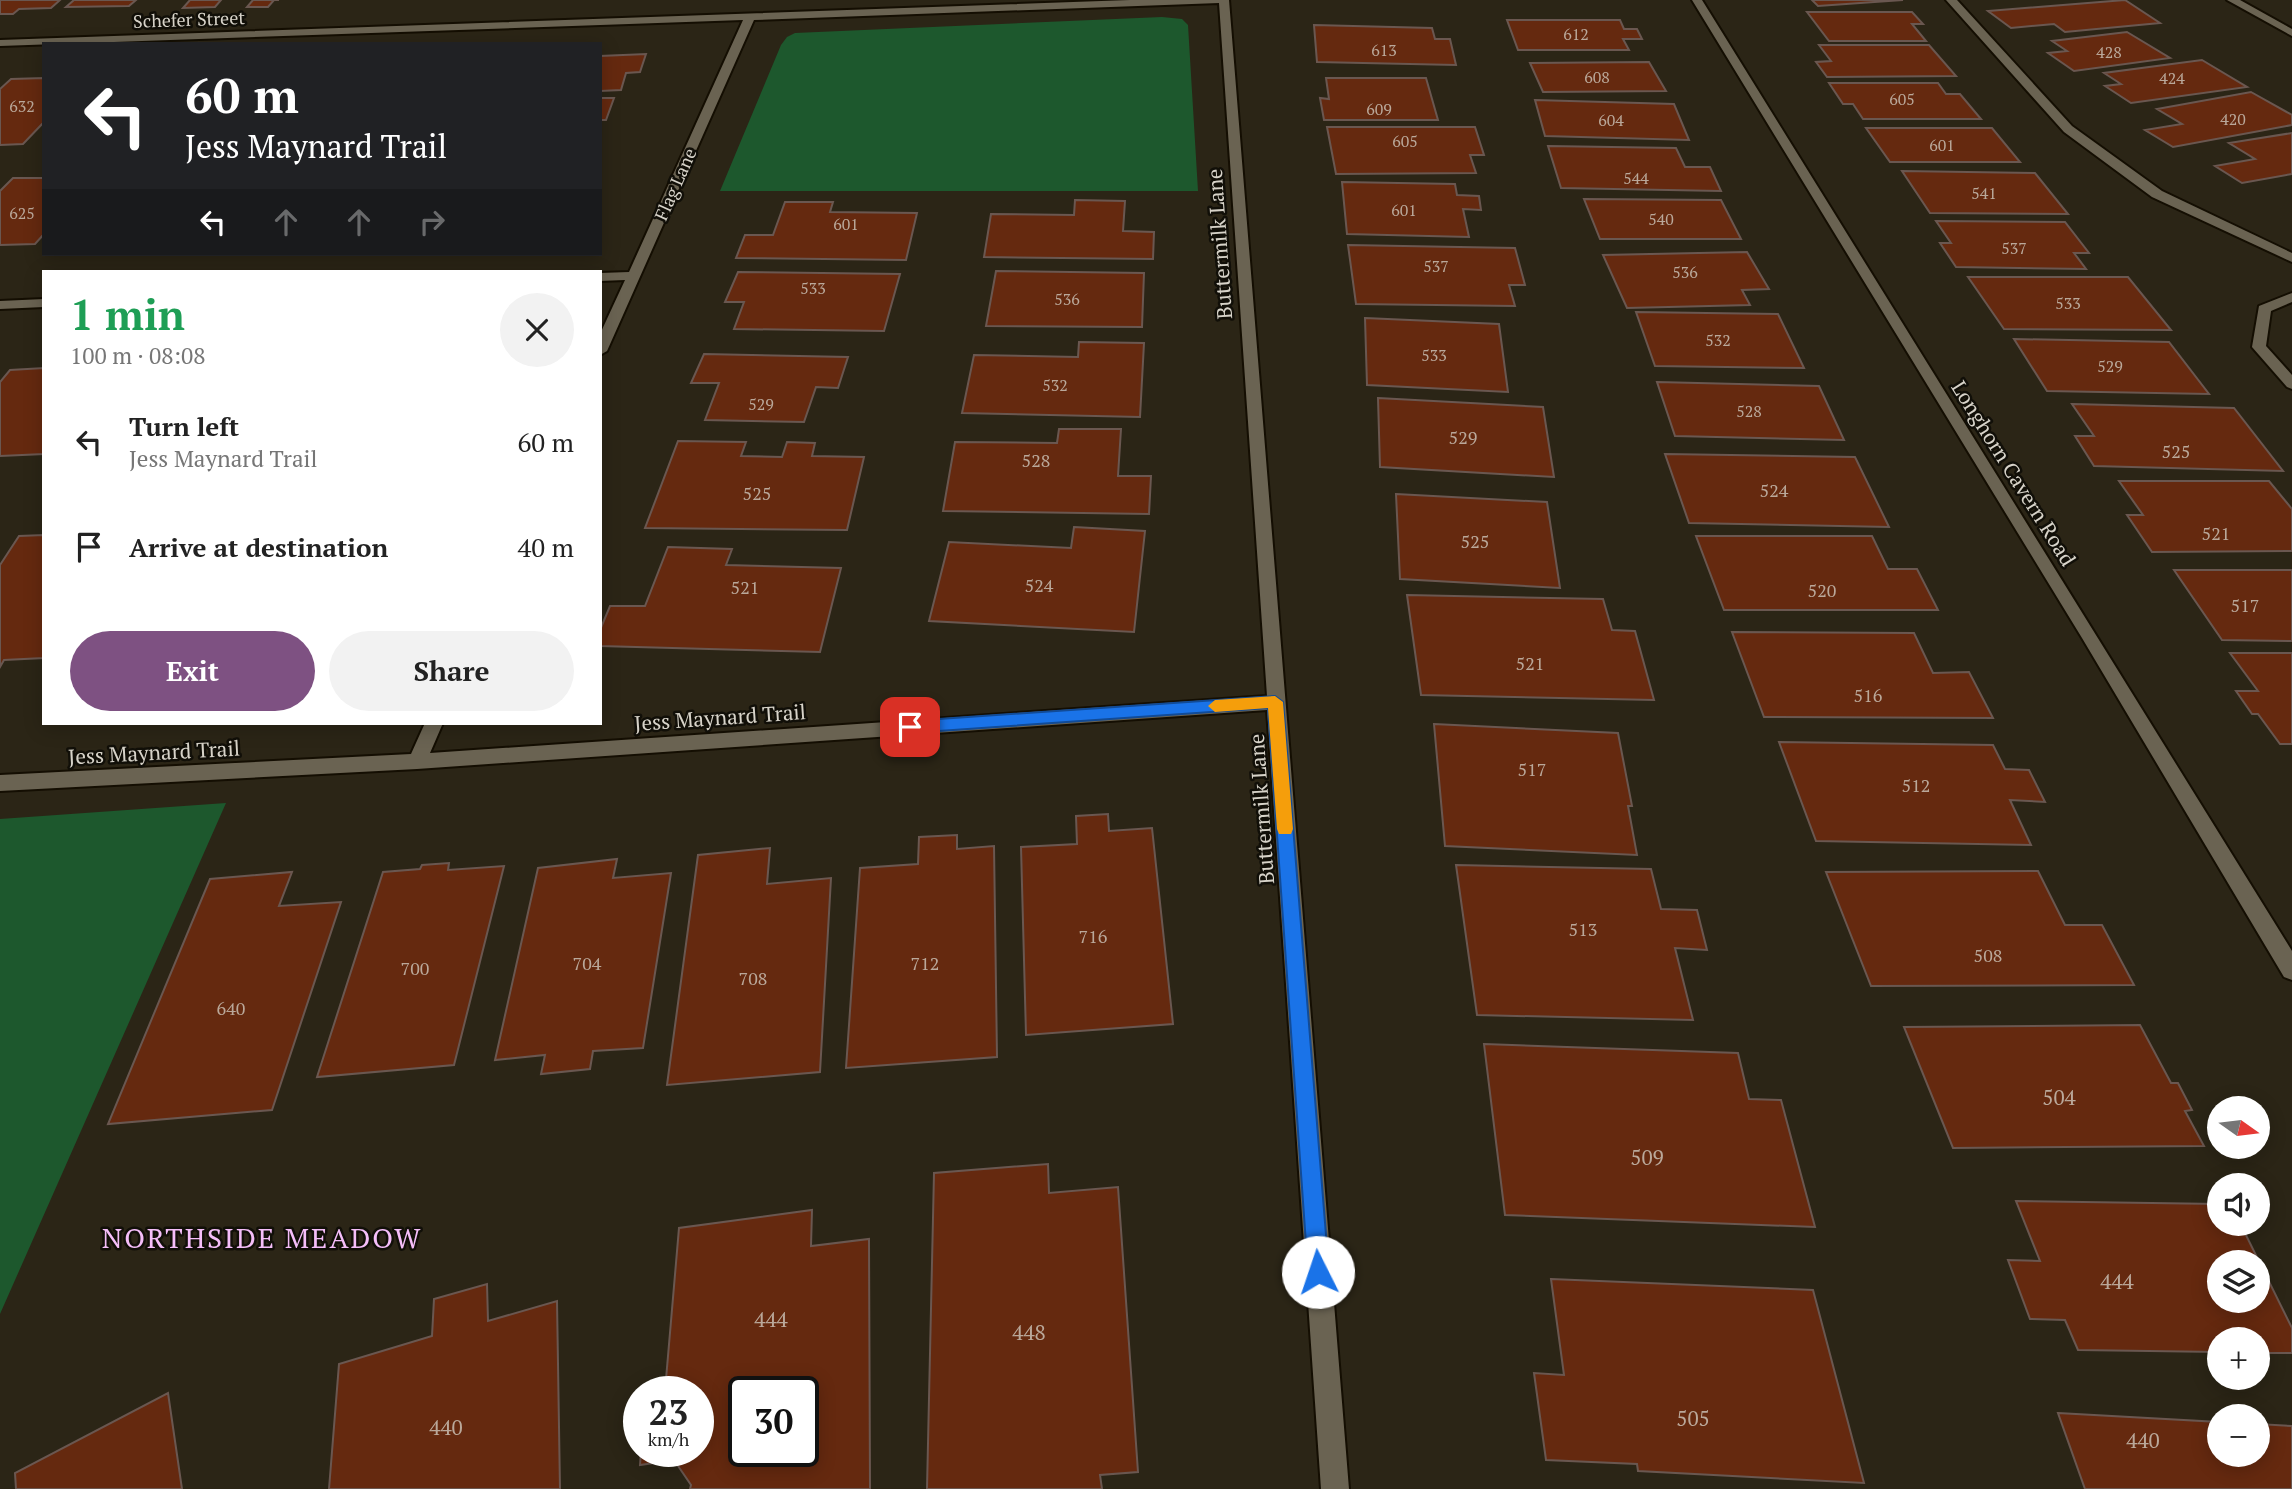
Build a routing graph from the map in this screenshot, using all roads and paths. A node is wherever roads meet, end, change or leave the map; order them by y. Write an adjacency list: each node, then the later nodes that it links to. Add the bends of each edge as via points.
1 (1222, 0): 5 (street, Schefer Street); 16 (street, Buttermilk Lane)
2 (1698, 0): 20 (street, Longhorn Cavern Road)
3 (1951, 0): 8 (street, via 2068,129 2157,194)
4 (2232, 0): 6 (street)
5 (750, 17): 7 (street, Schefer Street); 9 (street, Flag Lane)
6 (2292, 33)
7 (0, 43)
8 (2292, 258)
9 (634, 276): 10 (street); 14 (street, Flag Lane)
10 (602, 277)
11 (2292, 298): 15 (street, via 2264,309 2259,347)
12 (42, 303): 13 (street)
13 (0, 305)
14 (602, 347)
15 (2292, 384)
16 (1275, 702): 18 (street, Jess Maynard Trail); 21 (street, Buttermilk Lane)
17 (433, 725): 18 (street)
18 (417, 761): 19 (street, Jess Maynard Trail)
19 (0, 783)
20 (2292, 970)
21 (1335, 1489)

